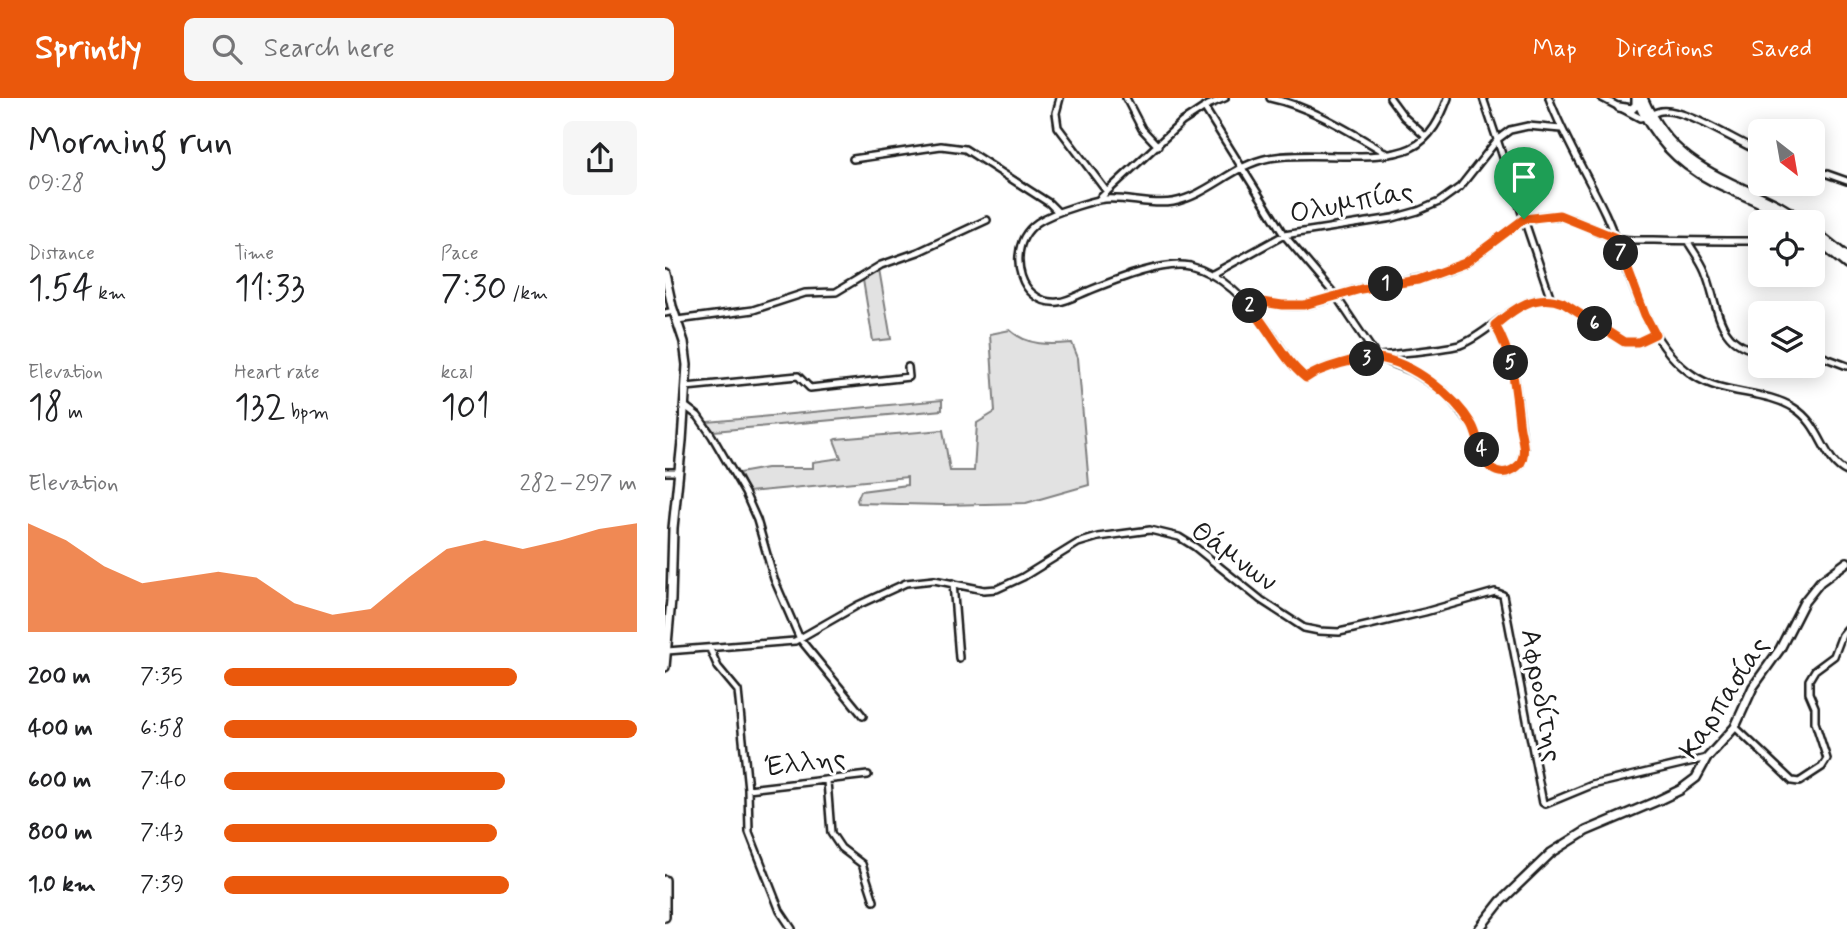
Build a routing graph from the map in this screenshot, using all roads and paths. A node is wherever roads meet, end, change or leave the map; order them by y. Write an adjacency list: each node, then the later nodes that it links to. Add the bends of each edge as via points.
1 (1060, 98): 25 (street, via 1056,113 1060,130)
2 (1126, 98): 18 (street, via 1142,129)
3 (1225, 98): 12 (street)
4 (1270, 98): 20 (street, via 1333,123)
5 (1390, 98): 16 (street)
6 (1448, 98): 16 (street)
7 (1483, 98): 17 (street)
8 (1549, 98): 15 (street)
9 (1602, 98): 13 (street)
10 (1636, 98): 13 (main road, via 1632,109); 14 (main road)
11 (1643, 98): 14 (main road)
12 (1204, 107): 18 (street); 22 (street)
13 (1619, 107): 14 (street, via 1638,117)
14 (1648, 116): 19 (street, via 1676,112); 27 (main road, via 1653,131 1694,171); 28 (main road, via 1692,162)
15 (1562, 128): 17 (street, via 1521,127); 33 (street)
16 (1426, 136): 20 (street, via 1412,148)
17 (1498, 139): 30 (street); 32 (street, Ολυμπίας, via 1460,187 1429,207 1405,216)
18 (1158, 146): 25 (street)
19 (1748, 146)
20 (1386, 153): 22 (street, via 1285,155)
21 (853, 159): 29 (street, via 941,146 965,149)
22 (1241, 166): 26 (street, via 1199,194 1175,202); 32 (street)
23 (1825, 173): 24 (street)
24 (1847, 181)
25 (1107, 192): 26 (street)
26 (1097, 201): 29 (street)
27 (1776, 210)
28 (1787, 210)
29 (1058, 212): 41 (street, via 1028,230 1019,251 1022,279 1042,300 1062,301 1168,266 1185,265)
30 (1524, 219): 33 (street, via 1559,215); 42 (street, via 1483,252 1442,273); 44 (street)
31 (987, 220): 46 (street, via 881,265 836,292 805,293 753,310)
32 (1284, 235): 41 (street, Ολυμπίας); 42 (street)
33 (1616, 238): 35 (street); 48 (street)
34 (1748, 241): 35 (street)
35 (1688, 242): 49 (street, via 1705,272 1726,334)
36 (1825, 242): 38 (main road)
37 (1825, 245): 39 (main road)
38 (1847, 257)
39 (1847, 265)
40 (665, 274): 45 (main road)
41 (1211, 275): 43 (street)
42 (1336, 296): 43 (street, via 1297,306); 50 (street)
43 (1243, 299): 50 (street, via 1306,378 1329,367)
44 (1551, 299): 47 (street, via 1525,303); 48 (street, via 1624,342)
45 (669, 312): 46 (main road)
46 (677, 320): 54 (main road, via 685,348)
47 (1495, 325): 50 (street, via 1460,345); 50 (street, via 1514,373 1524,449 1520,464 1508,472 1488,465 1471,423 1445,392 1419,374)
48 (1655, 334): 58 (street, via 1679,363 1702,381 1784,402 1802,413 1817,430 1833,462)
49 (1748, 348)
50 (1377, 357)
51 (1825, 358): 52 (street)
52 (1847, 366)
53 (908, 367): 54 (street, via 909,377 869,383 810,388 798,376)
54 (686, 387): 55 (main road)
55 (685, 406): 57 (main road); 63 (street, via 712,436 745,493)
56 (665, 472): 57 (street)
57 (679, 472): 65 (main road)
58 (1847, 472)
59 (1847, 562): 69 (main road, Καρπασίας, via 1820,582 1804,602 1780,649 1753,687)
60 (953, 583): 61 (street, Θάμνων, via 997,589 1078,544 1150,530 1179,537 1261,600 1304,628 1319,631 1353,629 1495,592); 63 (street, Θάμνων, via 907,583); 66 (street)
61 (1503, 596): 70 (street, Αφροδίτης, via 1543,803 1592,785)
62 (1847, 629): 69 (street, via 1834,656 1809,680 1827,759 1822,767 1799,782 1792,781)
63 (800, 639): 64 (street, Θάμνων); 68 (street)
64 (710, 649): 65 (street, Θάμνων); 73 (street, via 738,691)
65 (667, 651): 67 (main road)
66 (958, 658)
67 (665, 667)
68 (863, 716)
69 (1735, 727): 70 (main road, Καρπασίας)
70 (1707, 758): 78 (main road, Καρπασίας, via 1696,779 1680,790 1595,827 1551,853)
71 (868, 775): 72 (street, Έλλης)
72 (827, 780): 73 (street, Έλλης); 75 (street, via 831,833 841,848 862,864)
73 (748, 789): 77 (street, via 751,837 780,911)
74 (665, 880): 76 (main road)
75 (874, 901)
76 (665, 917)
77 (792, 929)
78 (1479, 929)

